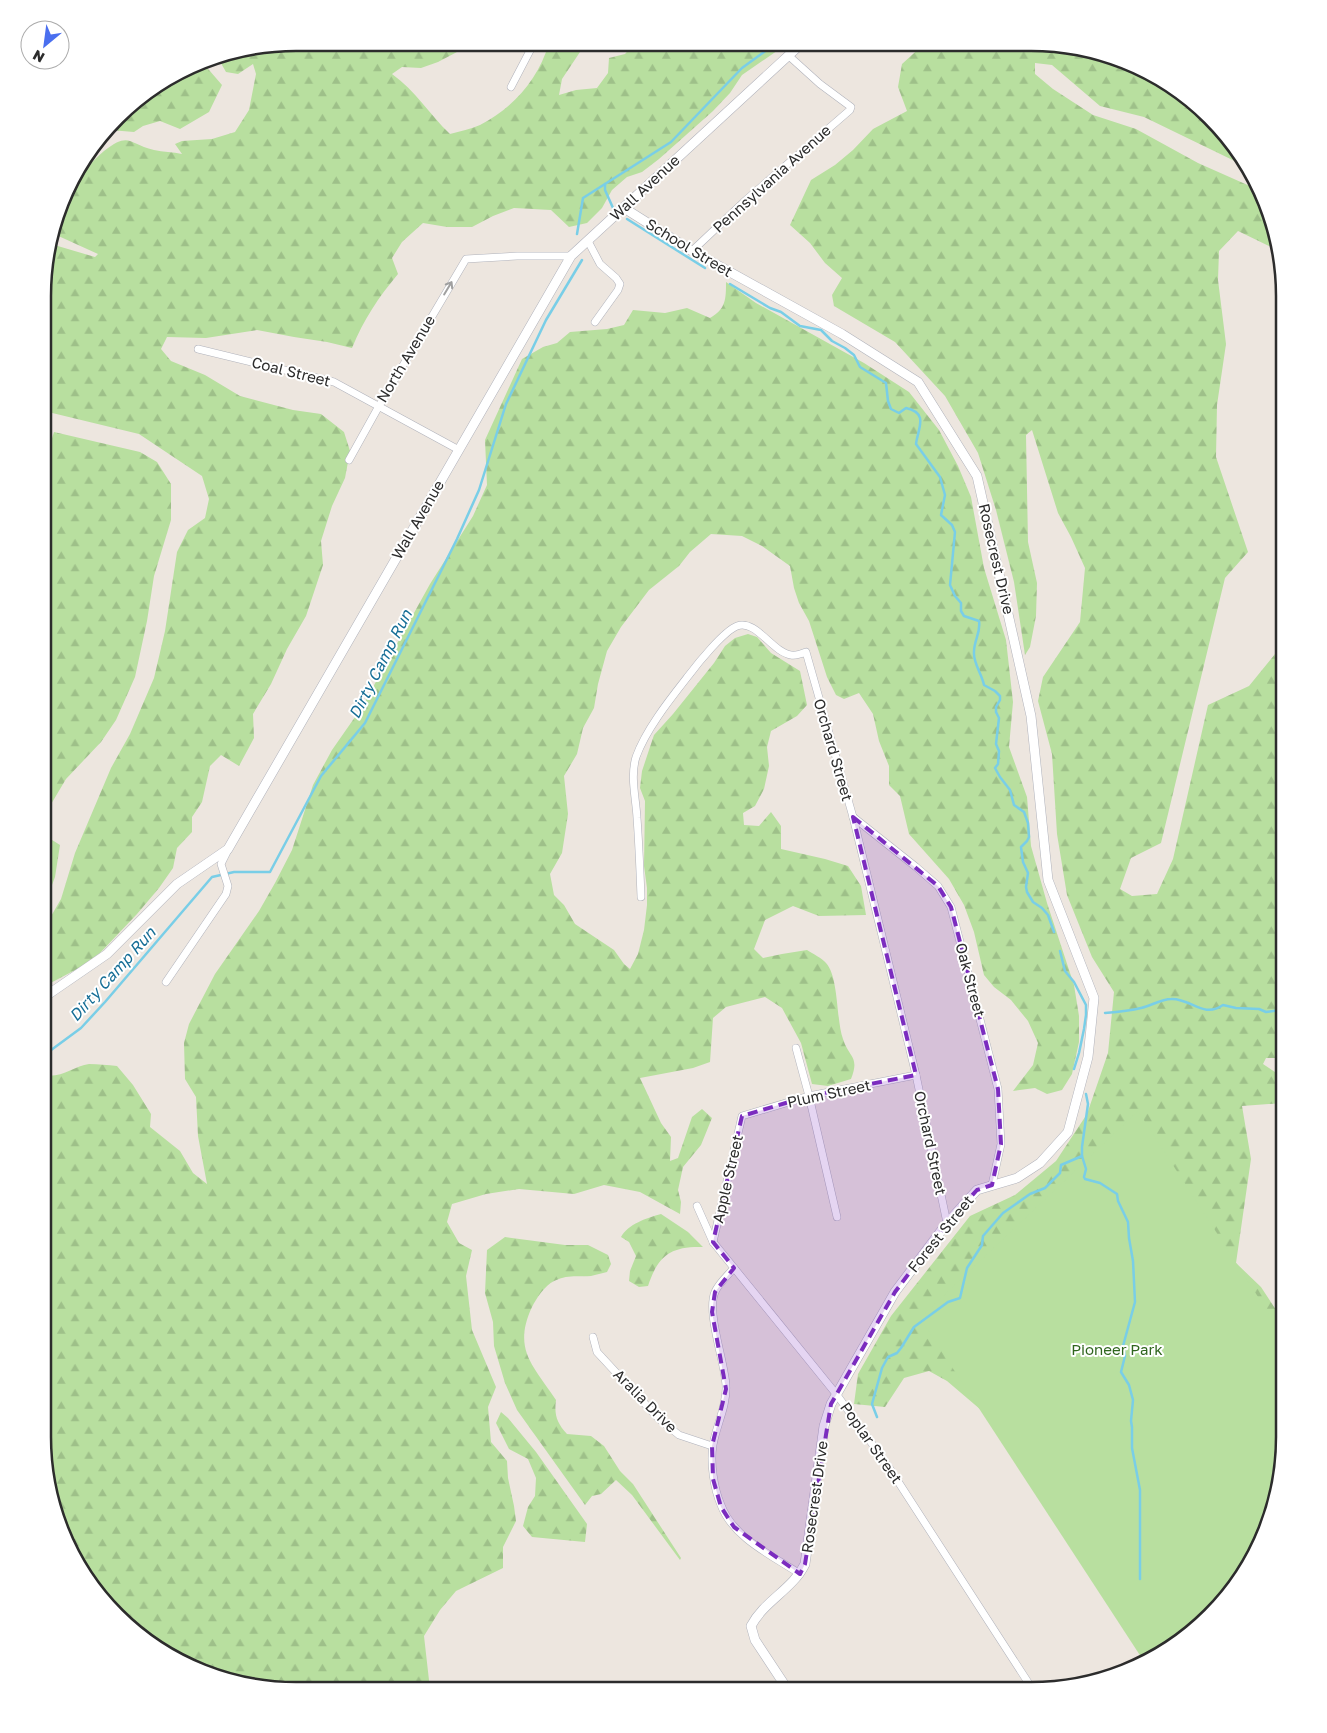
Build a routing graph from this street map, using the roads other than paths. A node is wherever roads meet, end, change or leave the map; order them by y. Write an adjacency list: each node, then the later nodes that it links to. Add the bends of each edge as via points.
1 (530, 51): 4 (street)
2 (794, 51): 3 (street, Wall Avenue)
3 (789, 56): 5 (street, Wall Avenue); 7 (street, Pennsylvania Avenue, via 851,107 850,110)
4 (511, 87)
5 (624, 208): 6 (street, Wall Avenue); 7 (street, School Street)
6 (588, 241): 8 (street, Wall Avenue); 10 (street, via 600,264 620,284)
7 (692, 251): 9 (street, School Street)
8 (571, 256): 12 (street, North Avenue, one-way to 8, via 466,259); 13 (street, Wall Avenue)
9 (754, 287): 18 (street, Rosecrest Drive, via 842,334 918,382 977,476 1031,716 1048,880)
10 (595, 322)
11 (198, 349): 12 (street, Coal Street, via 334,382)
12 (379, 406): 13 (street, Coal Street); 14 (street, North Avenue)
13 (459, 450): 16 (street, Wall Avenue)
14 (349, 460)
15 (853, 817): 17 (street, Orchard Street, via 806,652 793,656 780,651 748,625 737,626 725,634 684,682 662,712 636,758 633,778); 22 (street, Orchard Street); 25 (street, Oak Street, via 938,886 951,907 998,1089 1001,1144)
16 (228, 850): 19 (street, via 222,864 228,886 226,894); 20 (street, Wall Avenue, via 177,884 107,954)
17 (641, 897)
18 (1069, 935): 25 (street, Forest Street, via 1094,998 1088,1057 1068,1132 1040,1163 1017,1178)
19 (166, 982)
20 (51, 992)
21 (796, 1048): 23 (street)
22 (916, 1075): 23 (street, Plum Street); 28 (street, Orchard Street)
23 (809, 1096): 24 (street, Plum Street); 27 (street)
24 (742, 1116): 29 (street, Apple Street)
25 (992, 1185): 28 (street, Forest Street, via 978,1190)
26 (697, 1206): 29 (street, Poplar Street)
27 (837, 1217)
28 (947, 1224): 32 (street, Forest Street, via 896,1292)
29 (713, 1242): 30 (street, Poplar Street)
30 (734, 1268): 32 (street, Poplar Street); 33 (street, via 714,1292 712,1312 726,1388)
31 (593, 1337): 33 (street, Aralia Drive, via 597,1352 659,1419 679,1435)
32 (837, 1395): 34 (street, Rosecrest Drive, via 824,1426 805,1564); 36 (street, Poplar Street, via 888,1466)
33 (712, 1446): 34 (street, via 714,1479 721,1507 734,1527)
34 (800, 1574): 35 (street, Rosecrest Drive, via 756,1617 751,1626 755,1640)
35 (783, 1682)
36 (1028, 1682)

